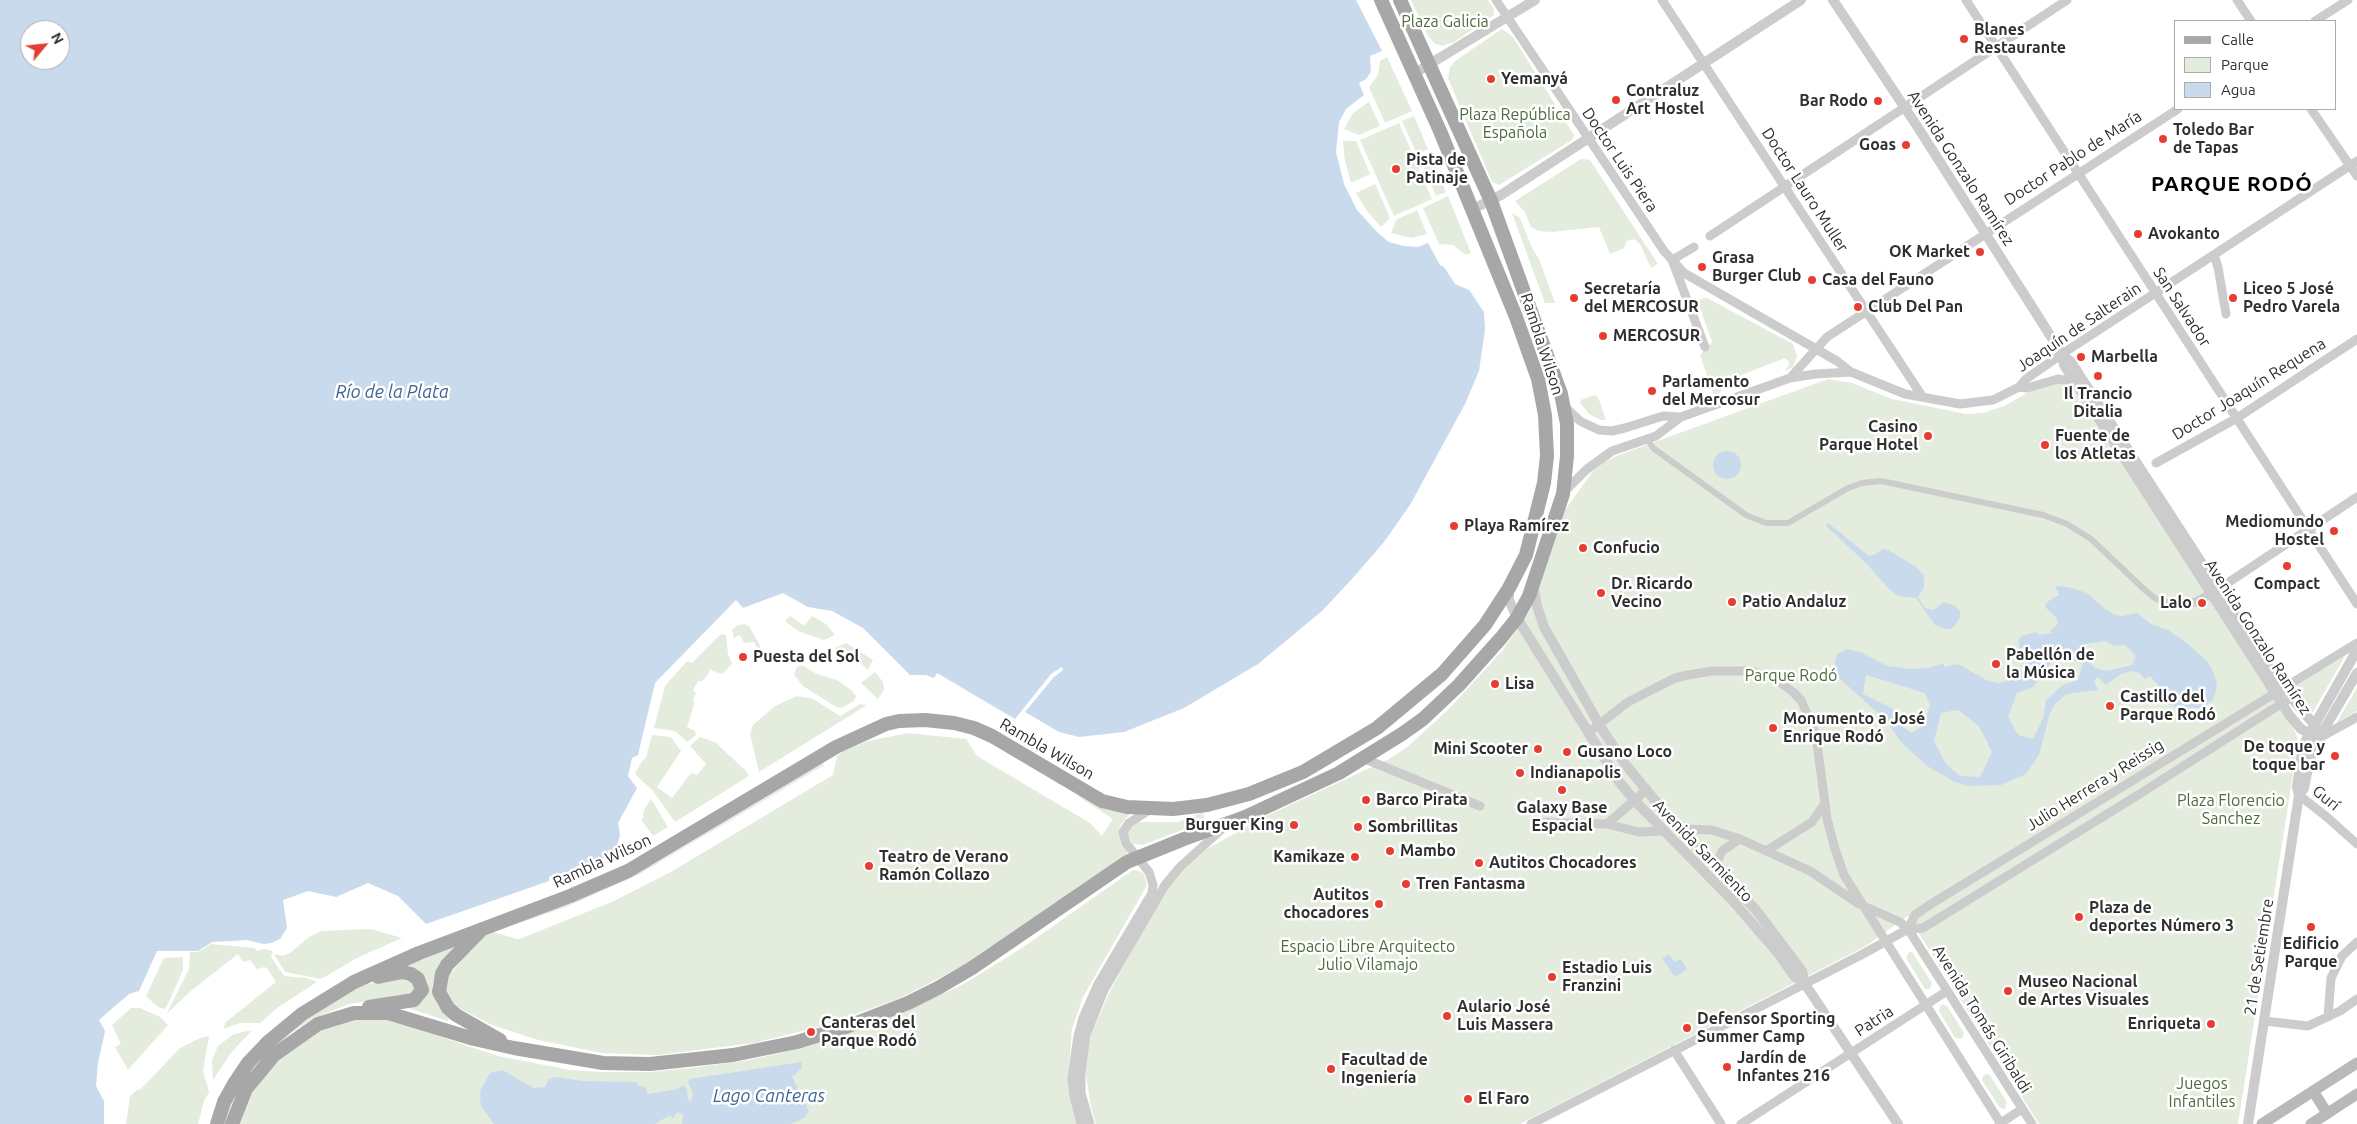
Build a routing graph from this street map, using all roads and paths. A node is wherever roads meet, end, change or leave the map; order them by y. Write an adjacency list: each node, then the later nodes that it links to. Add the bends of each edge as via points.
1 (1381, 0): 18 (main road, Rambla Wilson)
2 (1400, 0): 17 (main road, Rambla Wilson)
3 (1496, 0): 12 (street, Doctor Luis Piera)
4 (1535, 0): 12 (street)
5 (1662, 0): 16 (street, Doctor Lauro Muller)
6 (1802, 0): 16 (street)
7 (1832, 0): 19 (street, Avenida Gonzalo Ramírez)
8 (1966, 0): 15 (street, San Salvador)
9 (2067, 0): 15 (street)
10 (2237, 0): 13 (street)
11 (2348, 0): 14 (street)
12 (1508, 17): 17 (street); 22 (street, Doctor Luis Piera)
13 (2250, 20)
14 (2317, 20)
15 (1996, 46): 19 (street); 24 (street, San Salvador)
16 (1704, 64): 22 (street); 26 (street, Doctor Lauro Muller)
17 (1430, 65): 18 (street); 27 (main road, Rambla Wilson)
18 (1415, 73): 28 (main road, Rambla Wilson)
19 (1904, 107): 26 (street); 29 (street, Avenida Gonzalo Ramírez)
20 (2176, 110): 24 (street, Doctor Pablo de María)
21 (2312, 110): 23 (street)
22 (1588, 139): 27 (street); 33 (street, Doctor Luis Piera)
23 (2354, 163): 25 (street); 32 (street, Joaquín de Salterain)
24 (2078, 172): 29 (street, Doctor Pablo de María); 34 (street, San Salvador)
25 (2357, 176)
26 (1785, 186): 30 (street); 35 (street, Doctor Lauro Muller)
27 (1491, 201): 28 (street); 46 (main road, Rambla Wilson)
28 (1473, 209): 57 (main road, Rambla Wilson, via 1538,379 1546,415 1547,456 1540,501 1526,555)
29 (1984, 233): 35 (street, Doctor Pablo de María); 40 (street, Avenida Gonzalo Ramírez)
30 (1710, 236)
31 (1694, 247): 33 (street)
32 (2214, 255): 34 (street, Joaquín de Salterain); 36 (street)
33 (1672, 260): 38 (street, Doctor Luis Piera); 39 (street, Doctor Luis Piera, via 1684,273)
34 (2156, 294): 40 (street, Joaquín de Salterain); 48 (street, San Salvador)
35 (1865, 312): 39 (street, Doctor Pablo de María); 45 (street, Doctor Lauro Muller)
36 (2226, 314)
37 (2357, 339): 48 (street, Doctor Joaquín Requena)
38 (1705, 347)
39 (1815, 348): 41 (street, Doctor Luis Piera); 42 (street, Doctor Pablo de María)
40 (2062, 354): 43 (street, Avenida Gonzalo Ramírez, via 2064,365); 44 (street, Joaquín de Salterain); 58 (street, Avenida Gonzalo Ramírez, via 2071,362)
41 (1851, 372): 42 (street, Doctor Luis Piera); 45 (street, Doctor Luis Piera, via 1897,392)
42 (1790, 378): 47 (street)
43 (2075, 382): 44 (street, Joaquín de Salterain, via 2058,379 2027,388); 58 (street, Avenida Gonzalo Ramírez)
44 (2019, 387): 45 (street, Joaquín de Salterain, via 1993,400 1976,403 1960,404)
45 (1922, 396)
46 (1564, 406): 49 (street, via 1580,421 1599,430); 53 (main road, Rambla Wilson, via 1567,456)
47 (1681, 417): 49 (street, via 1663,416); 50 (street)
48 (2237, 418): 52 (street, Doctor Joaquín Requena); 55 (street, San Salvador)
49 (1625, 428): 51 (street)
50 (1648, 440): 51 (street); 59 (street, via 1653,448 1746,515 1766,523 1788,522 1848,488 1881,481 2043,515 2067,524 2091,539 2146,591)
51 (1630, 446): 53 (street, via 1602,457)
52 (2156, 463)
53 (1563, 494): 56 (main road, Rambla Wilson)
54 (2357, 497): 55 (street)
55 (2308, 529): 58 (street); 60 (street, San Salvador)
56 (1533, 584): 61 (main road, Rambla Wilson); 69 (street, Avenida Sarmiento, via 1544,627)
57 (1509, 588): 61 (street, Avenida Sarmiento, via 1509,600); 78 (main road, Rambla Wilson, via 1485,625 1442,674 1381,725 1332,757 1249,794 1189,808)
58 (2215, 591): 59 (street, via 2196,602); 65 (street, Avenida Gonzalo Ramírez)
59 (2168, 603)
60 (2357, 604)
61 (1517, 618): 70 (street, Avenida Sarmiento); 72 (main road, Rambla Wilson, via 1472,672 1429,713)
62 (2357, 643): 65 (street, Julio Herrera y Reissig)
63 (2357, 650): 68 (street)
64 (2357, 673): 71 (street, 21 de Setiembre)
65 (2279, 691): 66 (street, Avenida Gonzalo Ramírez); 91 (street, Julio Herrera y Reissig, via 1931,904 1915,915)
66 (2286, 701): 68 (street, Avenida Gonzalo Ramírez); 71 (street, Avenida Gonzalo Ramírez, via 2297,725); 91 (street, Julio Herrera y Reissig, via 1923,928)
67 (2355, 721): 71 (street)
68 (2315, 724): 71 (street, Avenida Gonzalo Ramírez)
69 (1600, 726): 70 (street); 73 (street, Avenida Sarmiento); 76 (street, via 1628,702 1675,678 1739,670 1774,678 1800,700 1813,724 1819,744)
70 (1588, 733): 75 (street, Avenida Sarmiento)
71 (2314, 736): 74 (street, 21 de Setiembre, via 2304,788)
72 (1365, 759): 77 (street); 80 (main road, Rambla Wilson)
73 (1645, 791): 75 (street); 82 (street, Avenida Sarmiento)
74 (2299, 794): 85 (street, Gurí); 101 (street, 21 de Setiembre)
75 (1634, 801): 81 (street); 83 (street, Avenida Sarmiento)
76 (1825, 803): 86 (street, via 1808,826); 89 (street, via 1844,875)
77 (1480, 806)
78 (1151, 809): 87 (street, via 1129,823 1123,832 1126,843); 90 (main road, Rambla Wilson, via 1102,801 974,728 939,721 899,721 862,733 836,747 628,871 570,896)
79 (1540, 822): 81 (street)
80 (1226, 824): 87 (main road, Rambla Wilson); 114 (street, via 1164,885 1104,990 1086,1035 1081,1073)
81 (1607, 824): 83 (street, via 1638,832)
82 (1678, 828): 84 (street, via 1712,830); 88 (street, Avenida Sarmiento)
83 (1662, 831): 95 (street, Avenida Sarmiento, via 1732,900 1794,976)
84 (1740, 839): 86 (street); 88 (street, via 1722,851)
85 (2357, 844)
86 (1766, 851): 89 (street, via 1810,871)
87 (1138, 857): 102 (main road, Rambla Wilson, via 1112,871 938,988 846,1027 760,1050 650,1064 603,1063); 113 (street, via 1152,878 1152,893 1098,984 1078,1036 1072,1078)
88 (1716, 868): 95 (street, Avenida Sarmiento, via 1782,941 1802,971)
89 (1866, 908): 91 (street, via 1893,917); 92 (street)
90 (485, 926): 94 (main road, Rambla Wilson); 102 (main road, via 447,965 439,992 456,1015)
91 (1908, 929): 92 (street, Julio Herrera y Reissig); 96 (street, Avenida Tomás Giribaldi)
92 (1887, 941): 95 (street, Julio Herrera y Reissig); 98 (street)
93 (2357, 942): 100 (street, via 2342,956 2334,972 2329,989)
94 (354, 982): 99 (main road, via 402,972 418,979 422,990 414,1000 381,1004); 111 (main road, Rambla Wilson, via 302,1014 267,1043 234,1084 224,1102)
95 (1805, 984): 103 (street, Julio Herrera y Reissig); 104 (street, Avenida Sarmiento)
96 (1947, 991): 98 (street, Patria); 108 (street, Avenida Tomás Giribaldi)
97 (2357, 999): 100 (street)
98 (1926, 1004): 104 (street, Patria); 120 (street)
99 (354, 1013): 102 (main road, Rambla Wilson, via 388,1013); 112 (main road, via 310,1028 265,1064 246,1089)
100 (2328, 1017): 101 (street, via 2308,1026)
101 (2264, 1021): 122 (street, 21 de Setiembre)
102 (514, 1048)
103 (1674, 1050): 110 (street, Julio Herrera y Reissig); 117 (street)
104 (1851, 1053): 118 (street, Patria); 119 (street, Avenida Sarmiento)
105 (2357, 1063): 106 (main road)
106 (2313, 1092): 109 (main road); 123 (main road)
107 (2357, 1094): 109 (main road)
108 (2022, 1110): 120 (street); 121 (street, Avenida Tomás Giribaldi)
109 (2327, 1113): 124 (main road)
110 (1548, 1116): 115 (street, Julio Herrera y Reissig); 116 (street)
111 (218, 1124)
112 (232, 1124)
113 (1081, 1124)
114 (1090, 1124)
115 (1530, 1124)
116 (1553, 1124)
117 (1721, 1124)
118 (1741, 1124)
119 (1898, 1124)
120 (2000, 1124)
121 (2032, 1124)
122 (2248, 1124)
123 (2262, 1124)
124 (2311, 1124)

